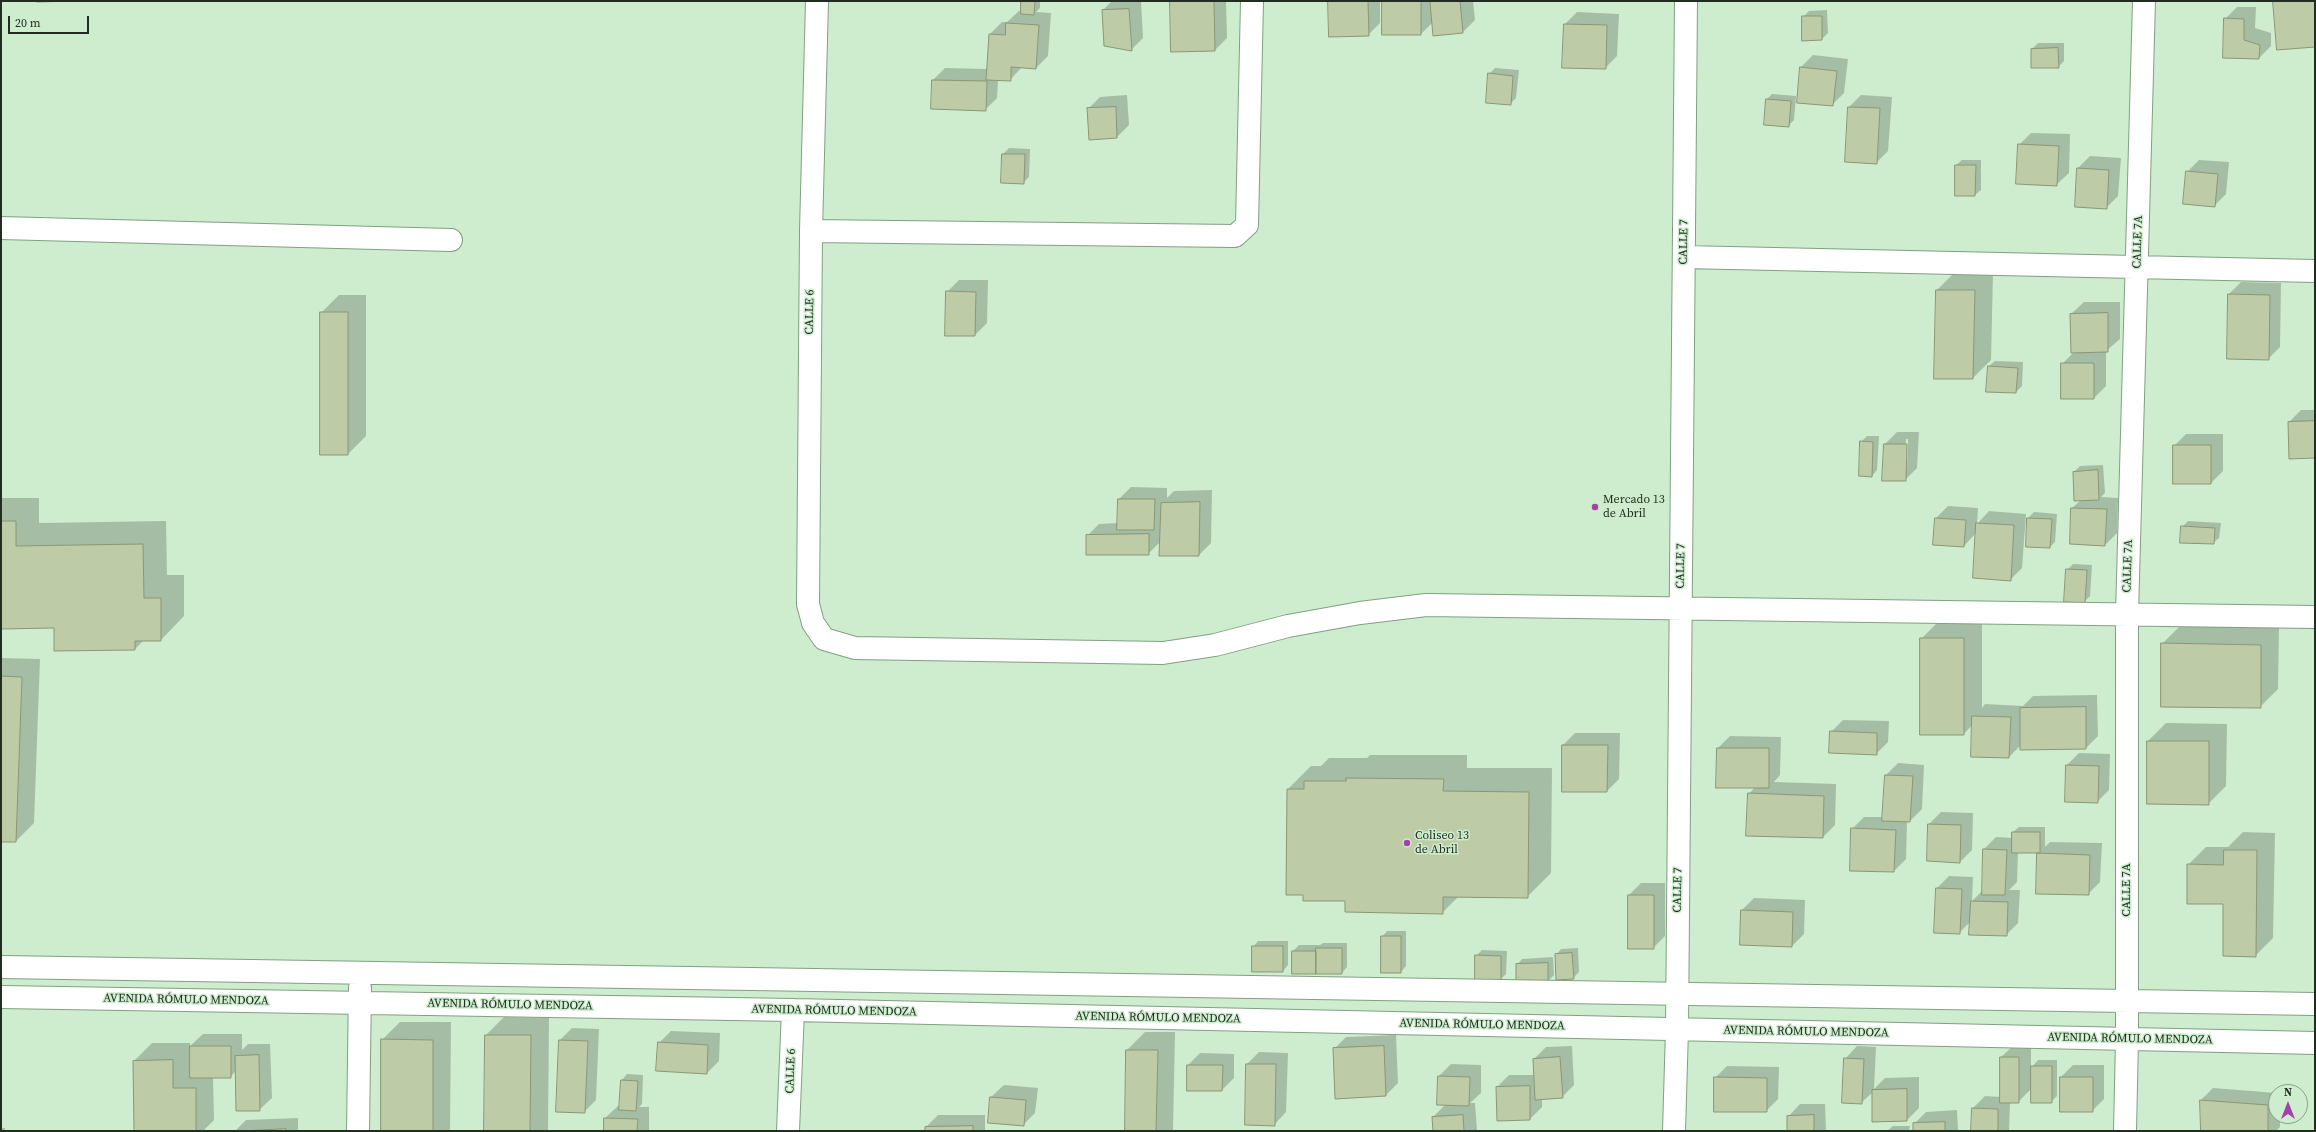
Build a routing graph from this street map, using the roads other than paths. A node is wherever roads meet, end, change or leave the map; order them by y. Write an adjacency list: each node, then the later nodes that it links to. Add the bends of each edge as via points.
1 (817, 1): 6 (street, CALLE 6)
2 (1252, 1): 6 (street, via 1247,225 1235,236)
3 (1686, 1): 8 (street, CALLE 7)
4 (2144, 1): 9 (street, CALLE 7A)
5 (1, 228): 7 (street)
6 (811, 231): 11 (street, CALLE 6, via 808,604 813,623 824,639 855,648 1163,653 1215,645 1288,626 1360,613 1426,605)
7 (450, 240)
8 (1684, 257): 9 (street); 11 (street, CALLE 7)
9 (2137, 267): 10 (street); 12 (street, CALLE 7A)
10 (2315, 271)
11 (1681, 607): 12 (street); 16 (street, CALLE 7)
12 (2127, 614): 13 (street); 18 (street, CALLE 7A)
13 (2315, 617)
14 (1, 967): 15 (street)
15 (359, 972): 16 (street); 19 (street)
16 (1677, 994): 18 (street); 22 (street, CALLE 7)
17 (1, 997): 19 (street, AVENIDA RÓMULO MENDOZA)
18 (2127, 1001): 20 (street); 23 (street, CALLE 7A)
19 (361, 1002): 21 (street, AVENIDA RÓMULO MENDOZA); 25 (street)
20 (2315, 1004)
21 (793, 1010): 22 (street, AVENIDA RÓMULO MENDOZA); 26 (street, CALLE 6)
22 (1677, 1029): 23 (street, AVENIDA RÓMULO MENDOZA); 27 (street, CALLE 7)
23 (2127, 1039): 24 (street, AVENIDA RÓMULO MENDOZA); 28 (street, CALLE 7A)
24 (2315, 1043)
25 (358, 1131)
26 (788, 1131)
27 (1674, 1131)
28 (2125, 1131)

